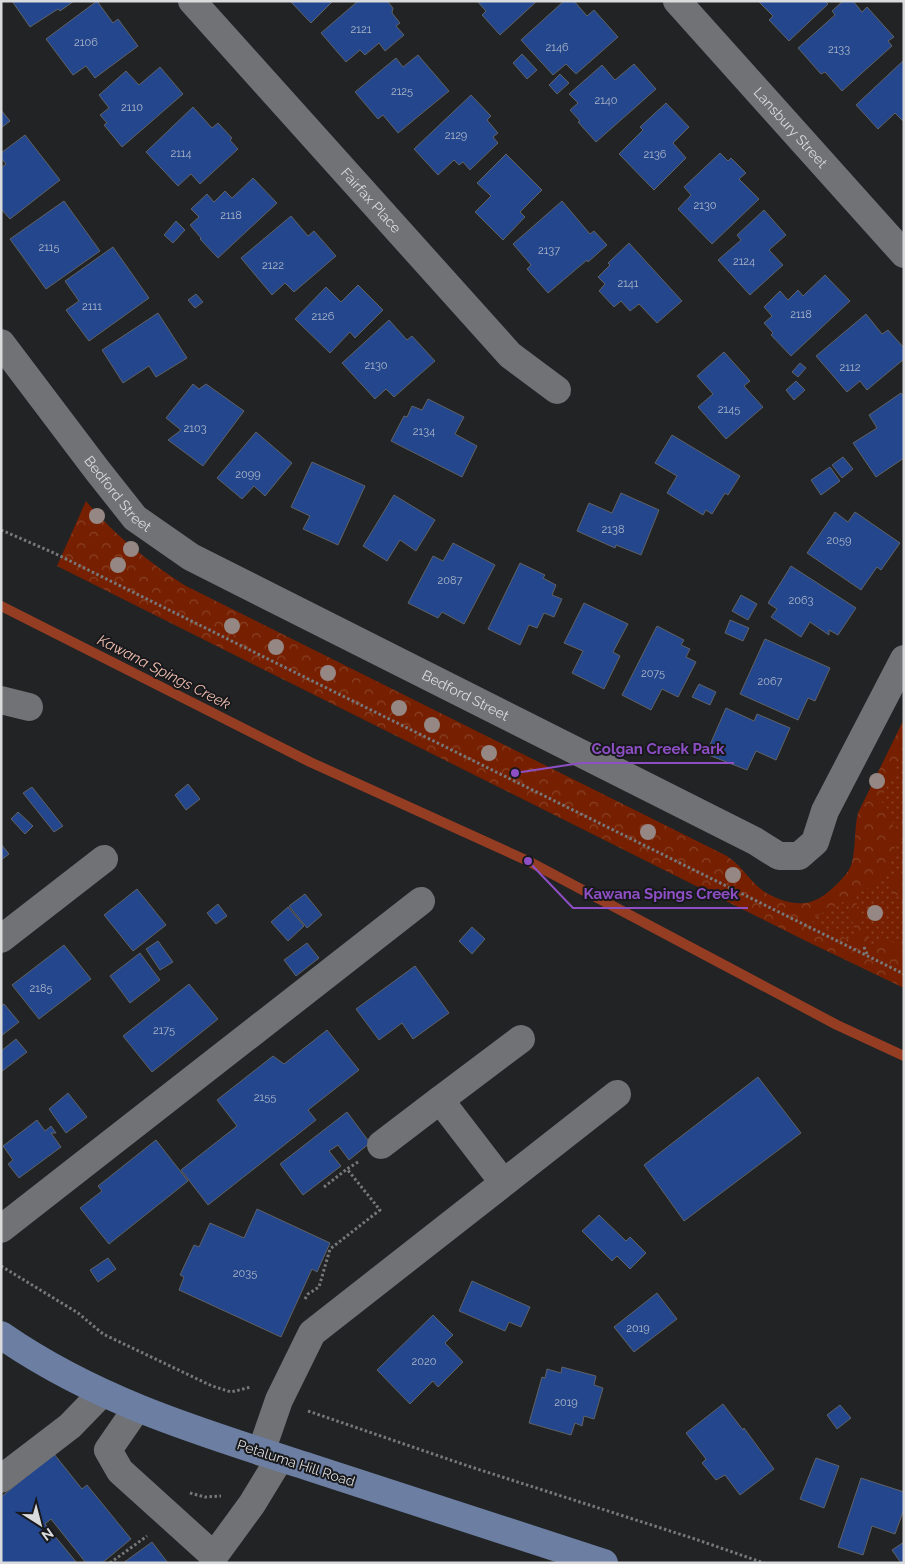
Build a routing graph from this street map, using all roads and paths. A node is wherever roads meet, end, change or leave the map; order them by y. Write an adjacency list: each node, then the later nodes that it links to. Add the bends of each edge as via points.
1 (192, 1): 5 (street, Fairfax Place, via 510,355)
2 (676, 1): 3 (street, Lansbury Street)
3 (904, 254)
4 (1, 342): 7 (street, Bedford Street, via 135,518 190,557 755,841 779,856 799,856 815,842 825,811)
5 (557, 390)
6 (1, 530): 13 (path, via 56,554)
7 (904, 659)
8 (1, 700): 9 (street)
9 (30, 708)
10 (104, 859): 14 (street)
11 (421, 901): 26 (street)
12 (805, 918): 13 (path)
13 (798, 922): 16 (path)
14 (1, 939)
15 (864, 947): 16 (path)
16 (868, 956): 17 (path)
17 (904, 974)
18 (521, 1039): 20 (street)
19 (617, 1094): 23 (street)
20 (440, 1100): 21 (street); 23 (street)
21 (382, 1145)
22 (347, 1169): 24 (path)
23 (503, 1182): 34 (street, via 312,1333 279,1400)
24 (324, 1187)
25 (363, 1188): 28 (path, via 380,1210 330,1250 318,1287 308,1294)
26 (1, 1229)
27 (1, 1266): 30 (path, via 78,1313 103,1334 212,1386 231,1392)
28 (303, 1303)
29 (1, 1335): 31 (main road, Petaluma Hill Road)
30 (257, 1384)
31 (102, 1393): 32 (main road, Petaluma Hill Road); 35 (street, via 70,1426)
32 (138, 1408): 34 (main road, Petaluma Hill Road); 36 (street, via 108,1450 120,1471)
33 (300, 1408): 40 (path)
34 (270, 1455): 37 (street, via 252,1504); 39 (main road, Petaluma Hill Road)
35 (1, 1479)
36 (172, 1518): 37 (street); 38 (path)
37 (213, 1559)
38 (110, 1563)
39 (604, 1563)
40 (764, 1563)

